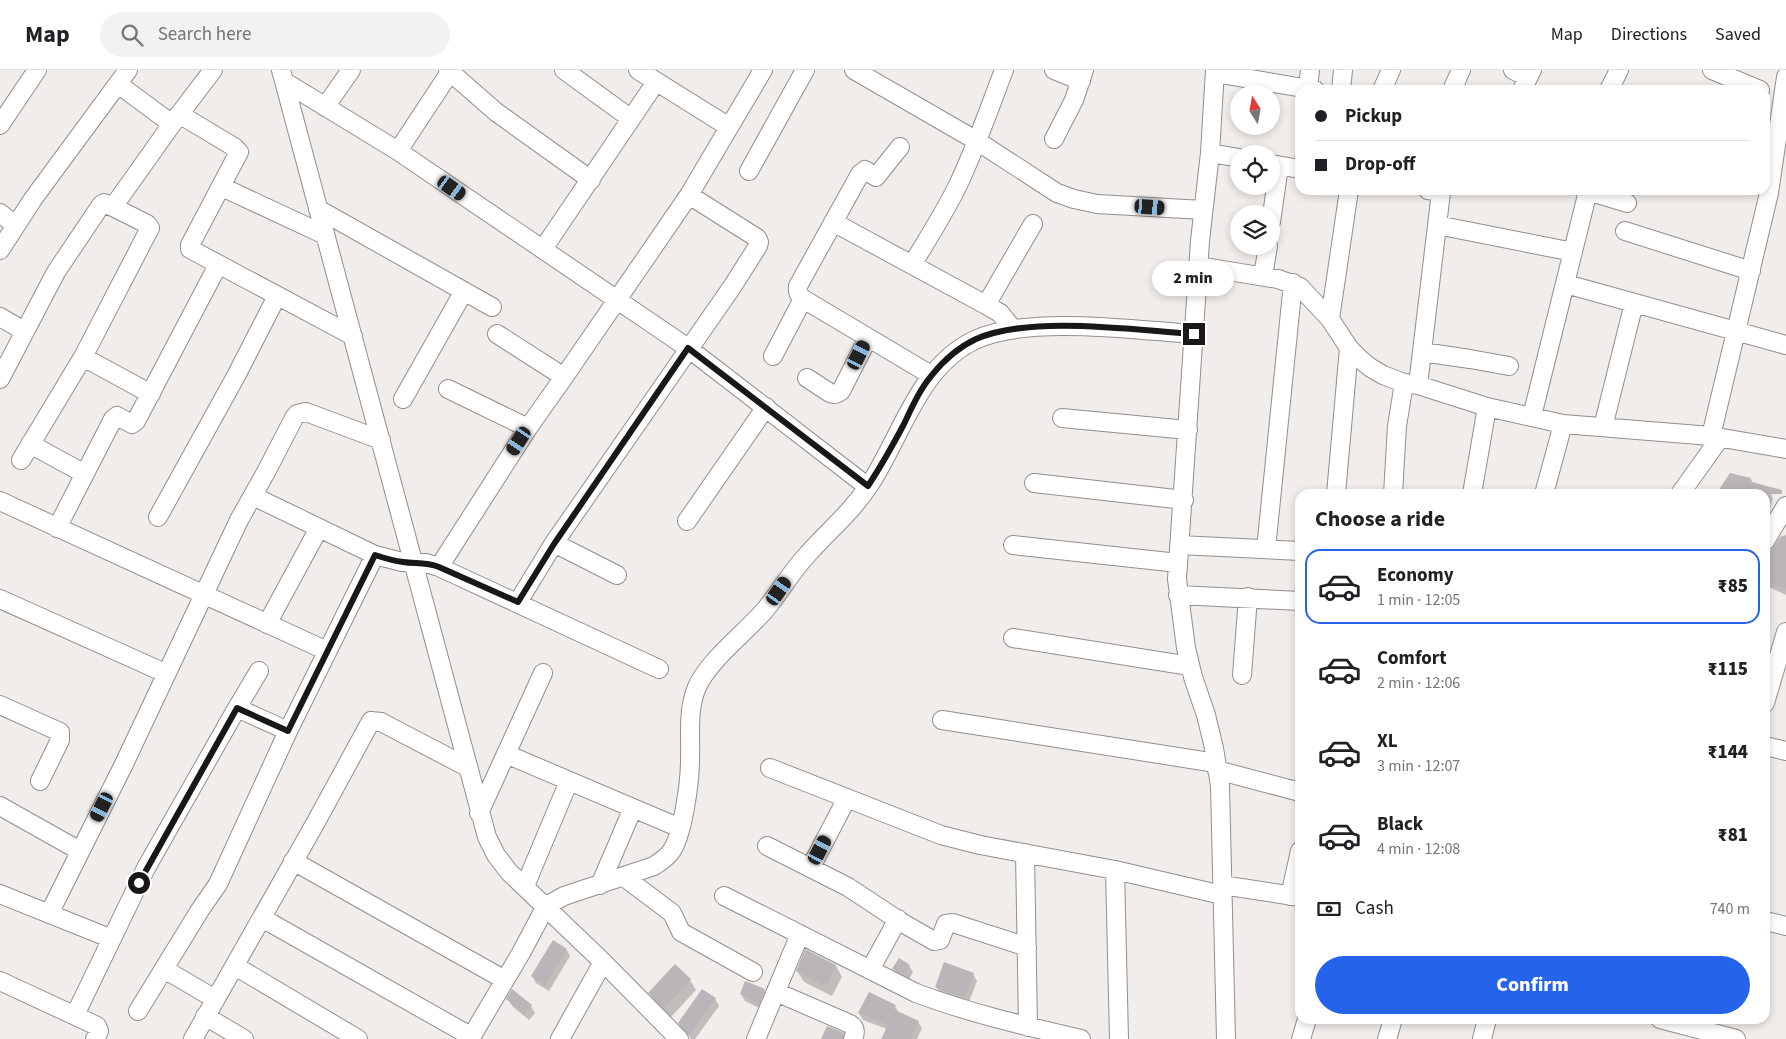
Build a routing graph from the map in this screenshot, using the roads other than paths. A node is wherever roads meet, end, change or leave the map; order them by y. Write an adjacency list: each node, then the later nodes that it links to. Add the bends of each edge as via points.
1 (37, 70): 34 (street)
2 (213, 70): 36 (street)
3 (351, 70): 33 (street)
4 (564, 70): 35 (street)
5 (638, 70): 23 (street)
6 (763, 70): 37 (street)
7 (805, 70): 47 (street)
8 (854, 70): 39 (street)
9 (1004, 70): 39 (street)
10 (1054, 70): 19 (street)
11 (1310, 70): 24 (street)
12 (1343, 70): 25 (street)
13 (1391, 70): 26 (street)
14 (1461, 70): 27 (street)
15 (1619, 70): 28 (street)
16 (1712, 70): 29 (street)
17 (449, 71): 41 (street); 48 (street, via 496,112)
18 (1215, 72): 30 (street); 42 (street)
19 (1083, 75): 38 (street)
20 (283, 76): 33 (street); 58 (street)
21 (123, 77): 36 (street); 63 (street)
22 (1786, 77): 32 (street)
23 (656, 82): 35 (street); 37 (street)
24 (1312, 85)
25 (1341, 85)
26 (1384, 85)
27 (1454, 85)
28 (1612, 85)
29 (1748, 85)
30 (1295, 86)
31 (1770, 94): 32 (street)
32 (1782, 99): 44 (street)
33 (325, 107): 41 (street)
34 (2, 116)
35 (630, 118): 48 (street)
36 (175, 119): 49 (street, via 238,150); 57 (street)
37 (729, 127): 50 (street)
38 (1054, 139)
39 (978, 141): 59 (street, via 1057,193 1074,200); 72 (street, via 948,204)
40 (900, 146): 61 (street, via 876,177 862,171)
41 (398, 151): 68 (street)
42 (1210, 153): 43 (street); 59 (street)
43 (1230, 156)
44 (1770, 165)
45 (1280, 166): 46 (street)
46 (1295, 168)
47 (749, 171)
48 (592, 180): 68 (street)
49 (222, 187): 66 (street); 71 (street, via 190,247)
50 (689, 195): 81 (street); 95 (street, via 759,242 732,287)
51 (1348, 195): 86 (street)
52 (1437, 195): 64 (street)
53 (1585, 195): 69 (street)
54 (1600, 195): 56 (street)
55 (1764, 195): 74 (street)
56 (1627, 203)
57 (113, 207): 88 (street, via 101,205 56,272); 99 (street, via 150,228)
58 (318, 209): 66 (street); 78 (street)
59 (1203, 210): 73 (street)
60 (0, 213): 63 (street)
61 (834, 222): 72 (street); 80 (street, via 798,286 799,296)
62 (1034, 224): 83 (street)
63 (15, 225): 67 (street)
64 (1437, 225): 69 (street); 97 (street)
65 (1625, 231): 74 (street)
66 (325, 235): 92 (street)
67 (0, 250)
68 (543, 250): 81 (street)
69 (1573, 252): 77 (street)
70 (1266, 255): 75 (street)
71 (218, 265): 79 (street); 107 (street)
72 (912, 265): 83 (street)
73 (1198, 266): 75 (street); 91 (street)
74 (1751, 271): 89 (street)
75 (1263, 276): 76 (street)
76 (1293, 283): 86 (street, via 1308,293); 142 (street)
77 (1566, 284): 82 (street); 111 (street)
78 (464, 291): 84 (street); 108 (street)
79 (277, 296): 92 (street); 134 (street)
80 (803, 299): 93 (street); 98 (street)
81 (617, 300): 95 (street); 102 (street)
82 (1634, 303): 89 (street); 114 (street)
83 (986, 304): 87 (street, via 1000,313)
84 (492, 307)
85 (0, 318): 88 (street)
86 (1330, 319): 96 (street)
87 (1013, 329): 91 (street, via 1083,326); 101 (street, via 964,346)
88 (24, 330): 104 (street)
89 (1736, 331): 94 (street); 117 (street)
90 (498, 334): 102 (street)
91 (1194, 334): 116 (street)
92 (353, 336): 118 (street)
93 (868, 338): 101 (street); 103 (street, via 838,394 830,393)
94 (1786, 345)
95 (688, 348): 109 (street); 139 (street)
96 (1349, 348): 105 (street, via 1383,375); 125 (street)
97 (1422, 352): 100 (street); 105 (street)
98 (774, 356)
99 (83, 357): 107 (street); 119 (street)
100 (1509, 366)
101 (931, 375): 124 (street)
102 (564, 378): 115 (street)
103 (807, 378)
104 (0, 379)
105 (1411, 384): 110 (street); 126 (street, via 1397,426)
106 (448, 389): 115 (street)
107 (151, 394): 122 (street, via 134,423 117,416 113,419)
108 (403, 399)
109 (766, 407): 124 (street); 135 (street)
110 (1487, 407): 111 (street); 127 (street)
111 (1532, 416): 113 (street)
112 (1062, 418): 116 (street)
113 (1562, 424): 114 (street); 128 (street)
114 (1603, 427): 117 (street)
115 (528, 428): 147 (street)
116 (1188, 430): 131 (street)
117 (1715, 437): 120 (street); 129 (street)
118 (381, 440): 130 (street, via 301,412 294,418); 145 (street)
119 (30, 444): 121 (street); 122 (street)
120 (1786, 449)
121 (21, 460)
122 (85, 474): 136 (street)
123 (1034, 483): 131 (street)
124 (868, 486): 183 (street, via 847,515 795,568 766,610 705,673 697,687 692,702 690,764)
125 (1336, 489)
126 (1393, 489)
127 (1473, 489)
128 (1545, 489)
129 (1683, 489)
130 (253, 496): 137 (street); 149 (street)
131 (1184, 500): 140 (street)
132 (0, 501): 136 (street)
133 (1786, 506): 138 (street)
134 (158, 517)
135 (688, 521)
136 (57, 528): 149 (street)
137 (319, 528): 144 (street); 155 (street)
138 (1770, 533)
139 (554, 544): 148 (street); 154 (street)
140 (1178, 544): 142 (street); 146 (street)
141 (1013, 545): 146 (street)
142 (1266, 549): 143 (street)
143 (1295, 552)
144 (375, 555): 145 (street, via 392,561); 158 (street)
145 (414, 562): 147 (street); 174 (street)
146 (1178, 564): 150 (street)
147 (439, 567): 154 (street)
148 (617, 575)
149 (203, 594): 155 (street); 163 (street)
150 (1178, 595): 151 (street); 159 (street)
151 (1248, 598): 153 (street); 164 (street)
152 (0, 599): 163 (street)
153 (1295, 601)
154 (518, 602): 160 (street)
155 (267, 624): 158 (street)
156 (1786, 632): 165 (street)
157 (1013, 638): 159 (street)
158 (327, 650): 169 (street)
159 (1190, 666): 173 (street, via 1206,715)
160 (658, 669)
161 (259, 671): 167 (street)
162 (543, 673): 172 (street)
163 (165, 674): 185 (street)
164 (1242, 675)
165 (1770, 687)
166 (0, 705): 176 (street, via 60,732 60,740)
167 (237, 708): 169 (street); 204 (street, via 146,868)
168 (942, 720): 173 (street)
169 (288, 731): 208 (street, via 218,884)
170 (1770, 747): 171 (street)
171 (1786, 751)
172 (506, 754): 177 (street); 182 (street)
173 (1217, 766): 178 (street); 193 (street, via 1221,802)
174 (467, 767): 182 (street); 187 (street, via 381,722 371,721)
175 (770, 768): 179 (street)
176 (40, 781)
177 (569, 781): 181 (street); 192 (street)
178 (1295, 790)
179 (847, 798): 186 (street, via 941,835); 188 (street)
180 (0, 806): 185 (street)
181 (633, 808): 183 (street); 191 (street)
182 (479, 813): 192 (street, via 496,856)
183 (680, 828): 190 (street, via 671,852 663,861)
184 (767, 846): 188 (street)
185 (80, 851): 198 (street)
186 (1025, 853): 189 (street); 205 (street)
187 (293, 861): 199 (street); 211 (street)
188 (811, 867): 200 (street)
189 (1115, 870): 193 (street); 233 (street)
190 (624, 877): 191 (street); 210 (street, via 672,913 681,932)
191 (600, 885): 197 (street, via 564,896)
192 (525, 886): 197 (street)
193 (1222, 890): 196 (street); 234 (street)
194 (0, 894): 198 (street)
195 (724, 896): 203 (street)
196 (1295, 896)
197 (546, 906): 206 (street); 211 (street)
198 (48, 914): 204 (street)
199 (262, 918): 207 (street); 224 (street)
200 (898, 919): 205 (street, via 934,941 940,940 946,924 953,923); 209 (street)
201 (1770, 922): 202 (street)
202 (1786, 926)
203 (800, 934): 209 (street); 213 (street)
204 (112, 939): 216 (street)
205 (1027, 947): 222 (street)
206 (603, 962): 223 (street); 229 (street)
207 (235, 966): 214 (street); 228 (street)
208 (164, 969): 214 (street); 215 (street)
209 (870, 970): 222 (street, via 948,1005)
210 (753, 972)
211 (505, 980): 224 (street)
212 (0, 981): 216 (street)
213 (776, 992): 230 (street); 231 (street, via 850,1024 855,1032)
214 (216, 999): 217 (street)
215 (138, 1011)
216 (75, 1015): 225 (street, via 96,1026 99,1031)
217 (205, 1016): 226 (street); 227 (street)
218 (1306, 1024): 235 (street)
219 (1392, 1024): 236 (street)
220 (1486, 1024): 237 (street)
221 (1679, 1024): 238 (street)
222 (1028, 1027): 232 (street)
223 (674, 1037)
224 (471, 1038)
225 (95, 1039)
226 (193, 1039)
227 (244, 1039)
228 (358, 1039)
229 (560, 1039)
230 (756, 1039)
231 (853, 1039)
232 (1081, 1039)
233 (1118, 1039)
234 (1226, 1039)
235 (1302, 1039)
236 (1387, 1039)
237 (1482, 1039)
238 (1736, 1039)

